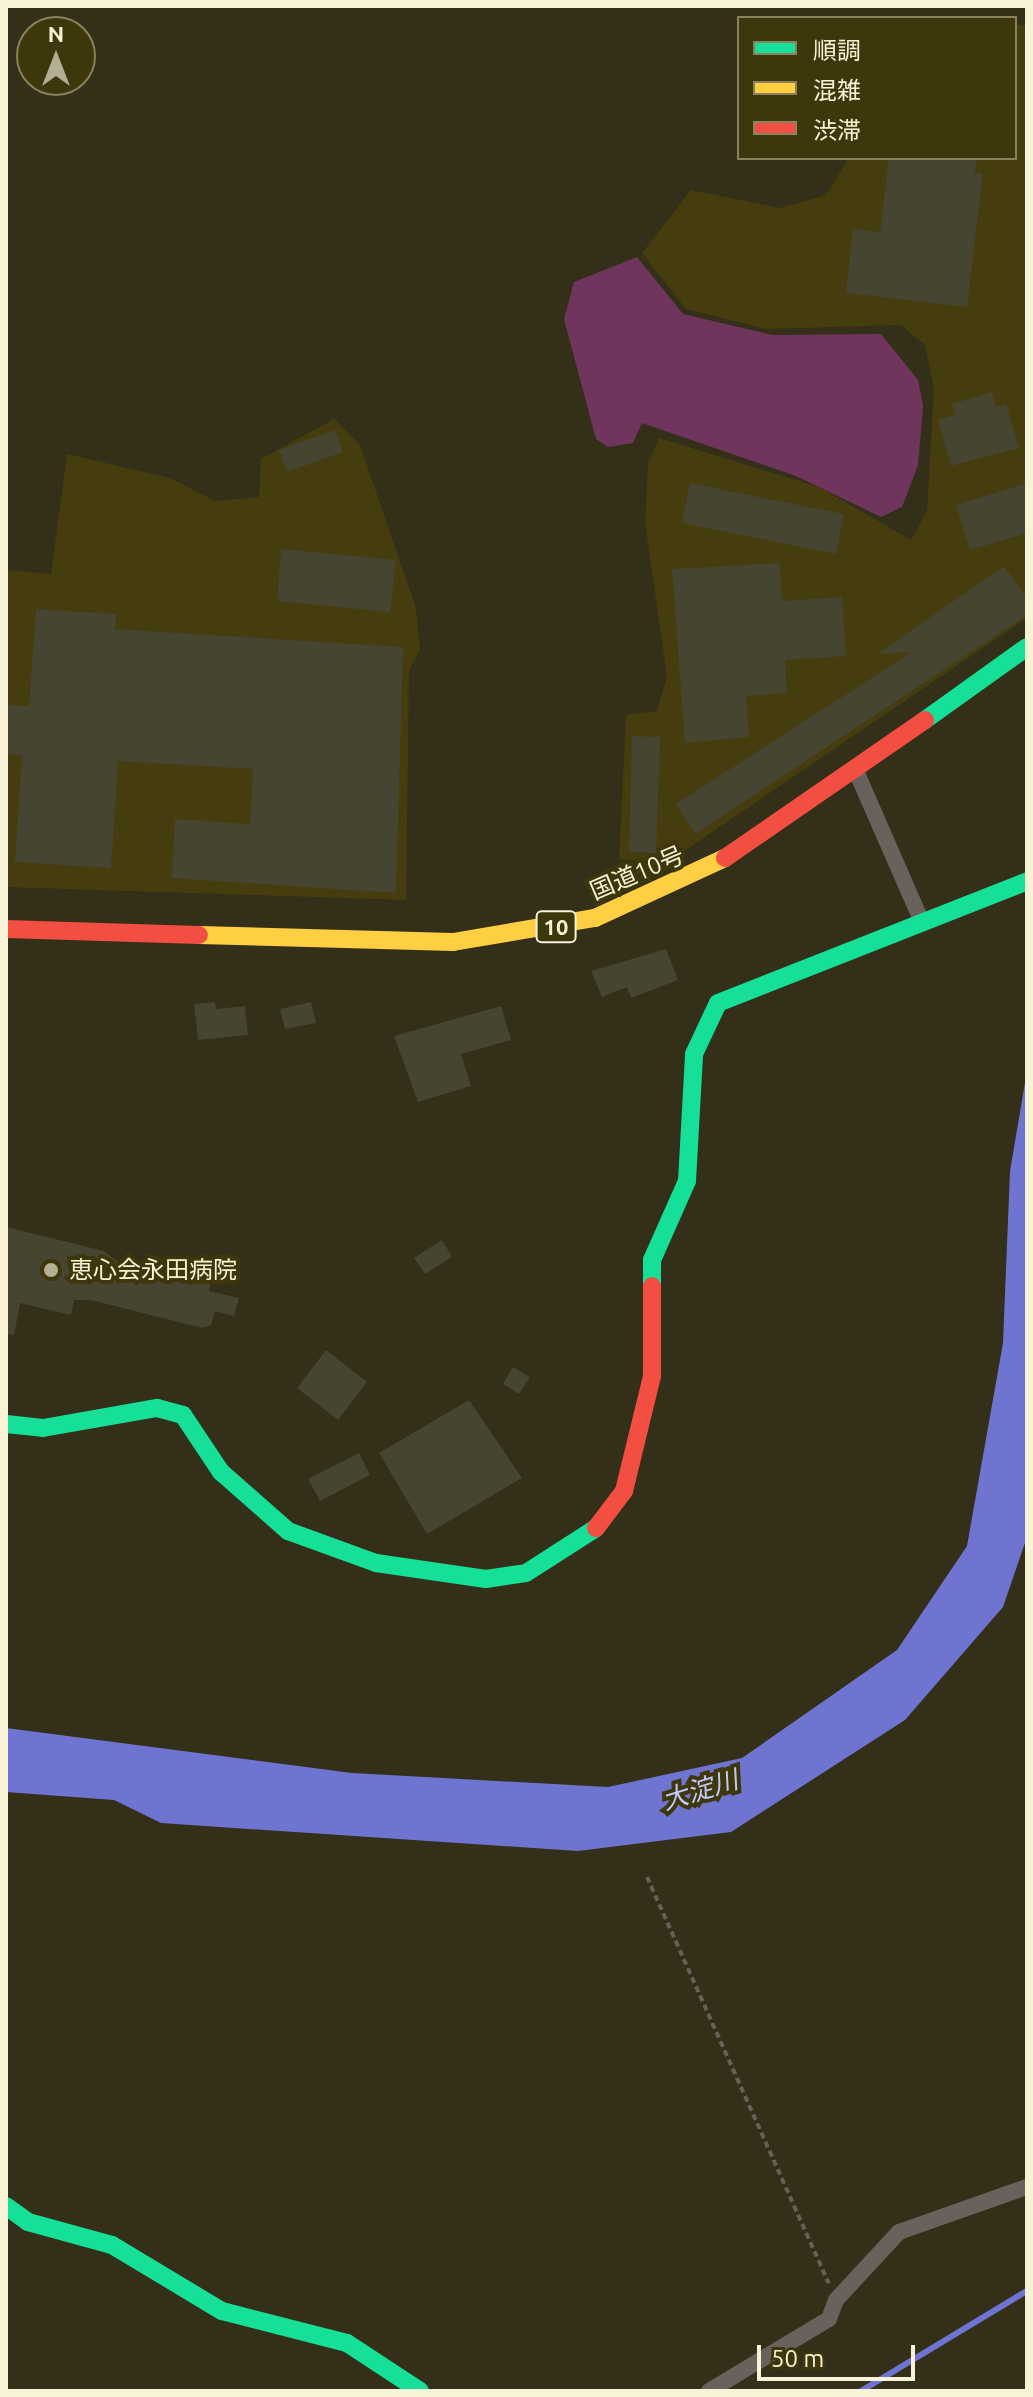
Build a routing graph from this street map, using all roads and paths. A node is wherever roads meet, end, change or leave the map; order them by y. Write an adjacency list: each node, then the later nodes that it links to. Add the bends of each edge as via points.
1 (1027, 647): 2 (main road, 国道10号 / 10)
2 (856, 771): 4 (street); 5 (main road, 国道10号 / 10, via 675,885 595,918 513,936 376,942)
3 (1027, 881): 4 (main road)
4 (921, 920): 6 (main road, via 731,993 706,1019 691,1081 687,1181 652,1260 652,1376 624,1491 593,1533 526,1573 486,1579 376,1563 288,1531 221,1472 183,1415 157,1408 43,1428)
5 (6, 929)
6 (6, 1424)
7 (647, 1877): 10 (path)
8 (1027, 2187): 10 (street, via 899,2232)
9 (6, 2206): 11 (main road, via 28,2222 112,2245 222,2311 347,2343)
10 (836, 2300): 12 (street, via 829,2319)
11 (420, 2391)
12 (709, 2391)

